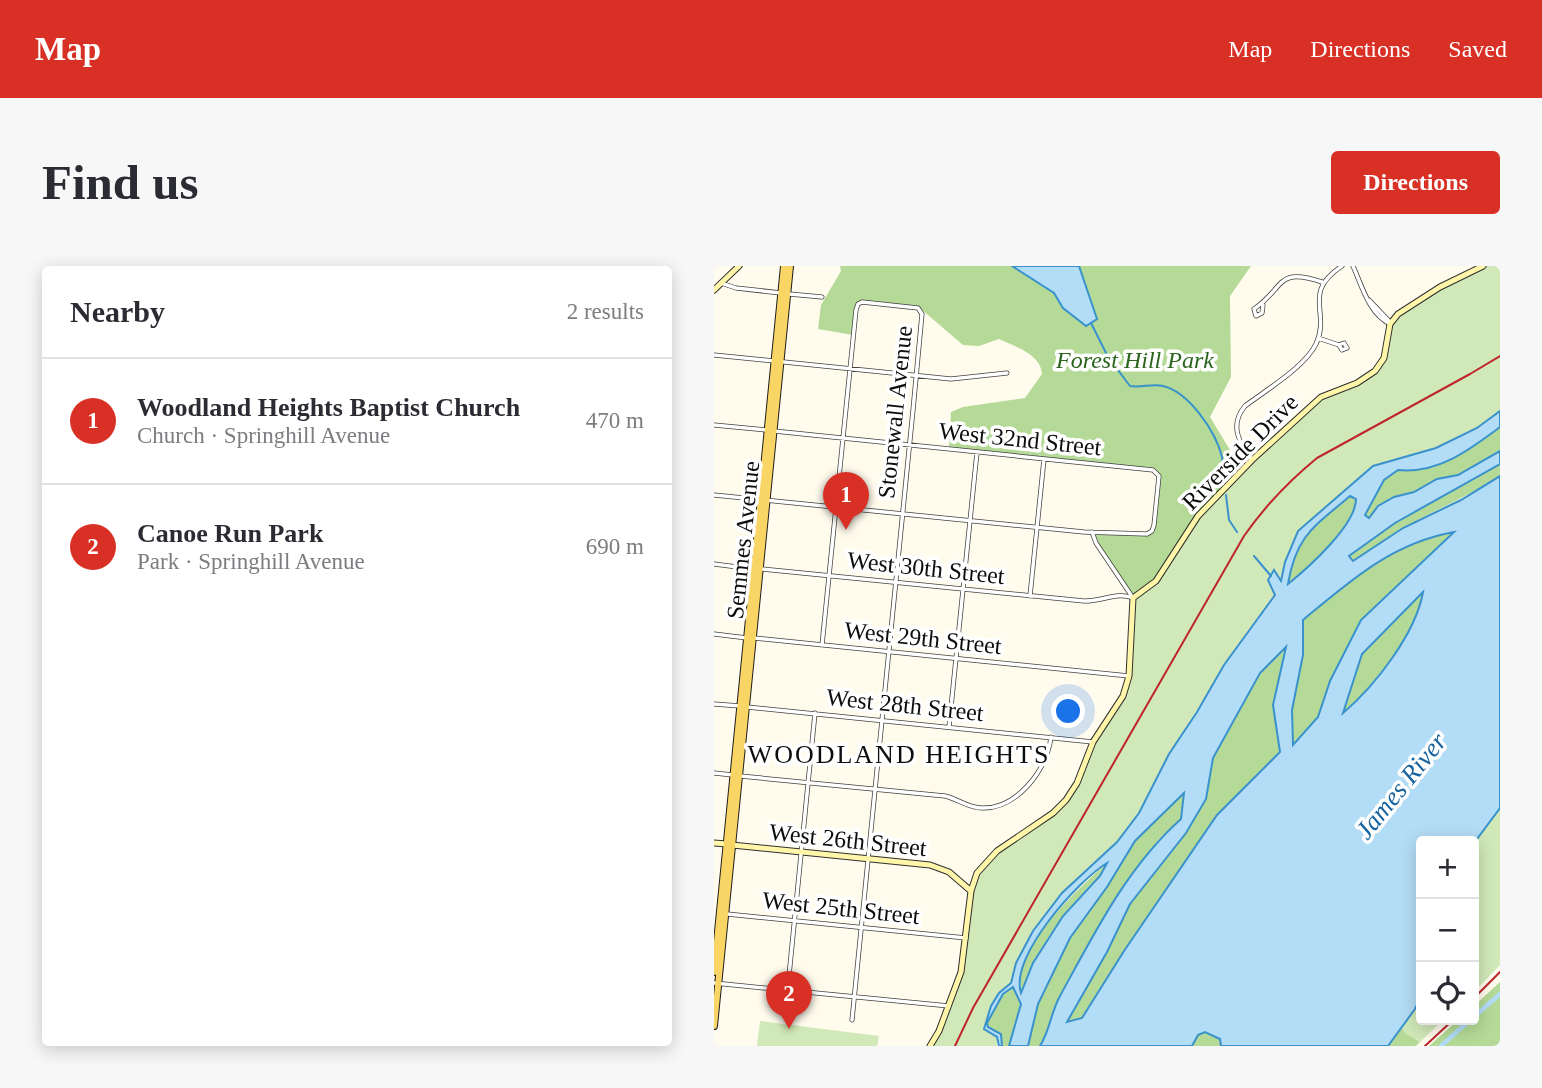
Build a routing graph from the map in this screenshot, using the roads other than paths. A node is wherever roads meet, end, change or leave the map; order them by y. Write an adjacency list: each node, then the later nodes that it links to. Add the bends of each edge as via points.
1 (784, 266): 10 (main road, Semmes Avenue)
2 (790, 266): 10 (main road, Semmes Avenue)
3 (1342, 266): 7 (street)
4 (1353, 266): 13 (street, via 1367,299)
5 (1483, 266): 13 (street, via 1409,304)
6 (735, 267): 8 (street)
7 (1323, 282): 12 (street, via 1291,276); 14 (street)
8 (722, 283): 9 (street); 10 (street)
9 (714, 290)
10 (785, 293): 11 (street); 17 (main road, Semmes Avenue)
11 (822, 297)
12 (1263, 305)
13 (1390, 324): 27 (street, Riverside Drive, via 1384,358 1375,371 1321,397)
14 (1318, 338): 15 (street); 27 (street, via 1304,360 1240,412 1238,438)
15 (1339, 345)
16 (714, 355): 17 (street)
17 (778, 362): 18 (street); 22 (main road, Semmes Avenue)
18 (850, 369): 20 (street); 20 (street, Stonewall Avenue, via 859,303 921,310); 23 (street)
19 (1007, 373): 20 (street, via 951,379)
20 (916, 375): 24 (street, Stonewall Avenue)
21 (714, 425): 22 (street, West 32nd Street)
22 (771, 431): 23 (street, West 32nd Street); 29 (main road, Semmes Avenue)
23 (842, 438): 24 (street, West 32nd Street); 30 (street)
24 (910, 445): 25 (street, West 32nd Street); 31 (street, Stonewall Avenue)
25 (977, 452): 26 (street, West 32nd Street); 32 (street)
26 (1044, 458): 33 (street); 34 (street, West 32nd Street, via 1156,472 1151,533)
27 (1252, 460): 41 (street, Riverside Drive, via 1198,516 1158,580)
28 (714, 495): 29 (street)
29 (764, 500): 30 (street); 36 (main road, Semmes Avenue)
30 (835, 507): 31 (street); 37 (street)
31 (903, 514): 32 (street); 38 (street, Stonewall Avenue)
32 (970, 520): 33 (street); 39 (street)
33 (1037, 526): 34 (street); 40 (street)
34 (1092, 532): 41 (street)
35 (714, 564): 36 (street, West 30th Street)
36 (757, 569): 37 (street, West 30th Street); 43 (main road, Semmes Avenue)
37 (829, 576): 38 (street, West 30th Street); 44 (street)
38 (896, 583): 39 (street, West 30th Street); 45 (street, Stonewall Avenue)
39 (963, 589): 40 (street, West 30th Street); 46 (street)
40 (1030, 596): 41 (street, West 30th Street, via 1091,601 1123,595)
41 (1133, 598): 47 (street)
42 (714, 634): 43 (street, West 29th Street)
43 (750, 638): 44 (street, West 29th Street); 49 (main road, Semmes Avenue)
44 (822, 645): 45 (street, West 29th Street)
45 (889, 652): 46 (street, West 29th Street); 51 (street, Stonewall Avenue)
46 (956, 659): 47 (street, West 29th Street); 52 (street)
47 (1129, 676): 54 (street, via 1122,700)
48 (714, 704): 49 (street, West 28th Street)
49 (743, 707): 50 (street, West 28th Street); 56 (main road, Semmes Avenue)
50 (815, 713): 51 (street, West 28th Street); 57 (street)
51 (882, 720): 52 (street, West 28th Street); 58 (street, Stonewall Avenue)
52 (949, 727): 53 (street, West 28th Street)
53 (1051, 737): 54 (street, West 28th Street); 58 (street, via 1048,756 1037,776 988,808 945,796)
54 (1093, 742): 63 (street, via 1066,800 991,856 977,873)
55 (714, 773): 56 (street)
56 (736, 775): 57 (street); 60 (main road, Semmes Avenue)
57 (808, 783): 58 (street); 61 (street)
58 (875, 790): 62 (street, Stonewall Avenue)
59 (714, 843): 60 (street, West 26th Street)
60 (730, 845): 61 (street, West 26th Street); 64 (main road, Semmes Avenue)
61 (801, 852): 62 (street, West 26th Street); 65 (street)
62 (868, 859): 63 (street, West 26th Street, via 938,867); 66 (street, Stonewall Avenue)
63 (971, 891): 67 (street)
64 (720, 914): 65 (street, West 25th Street); 68 (main road, Semmes Avenue); 69 (main road, Semmes Avenue)
65 (794, 921): 66 (street, West 25th Street); 70 (street)
66 (861, 928): 67 (street, West 25th Street); 71 (street, Stonewall Avenue)
67 (965, 938): 72 (street, via 961,972)
68 (714, 972)
69 (716, 983): 70 (street); 75 (main road, Semmes Avenue)
70 (788, 990): 71 (street); 73 (street)
71 (854, 996): 72 (street); 74 (street, Stonewall Avenue)
72 (949, 1006): 76 (street)
73 (785, 1016)
74 (852, 1020)
75 (714, 1026)
76 (930, 1046)

